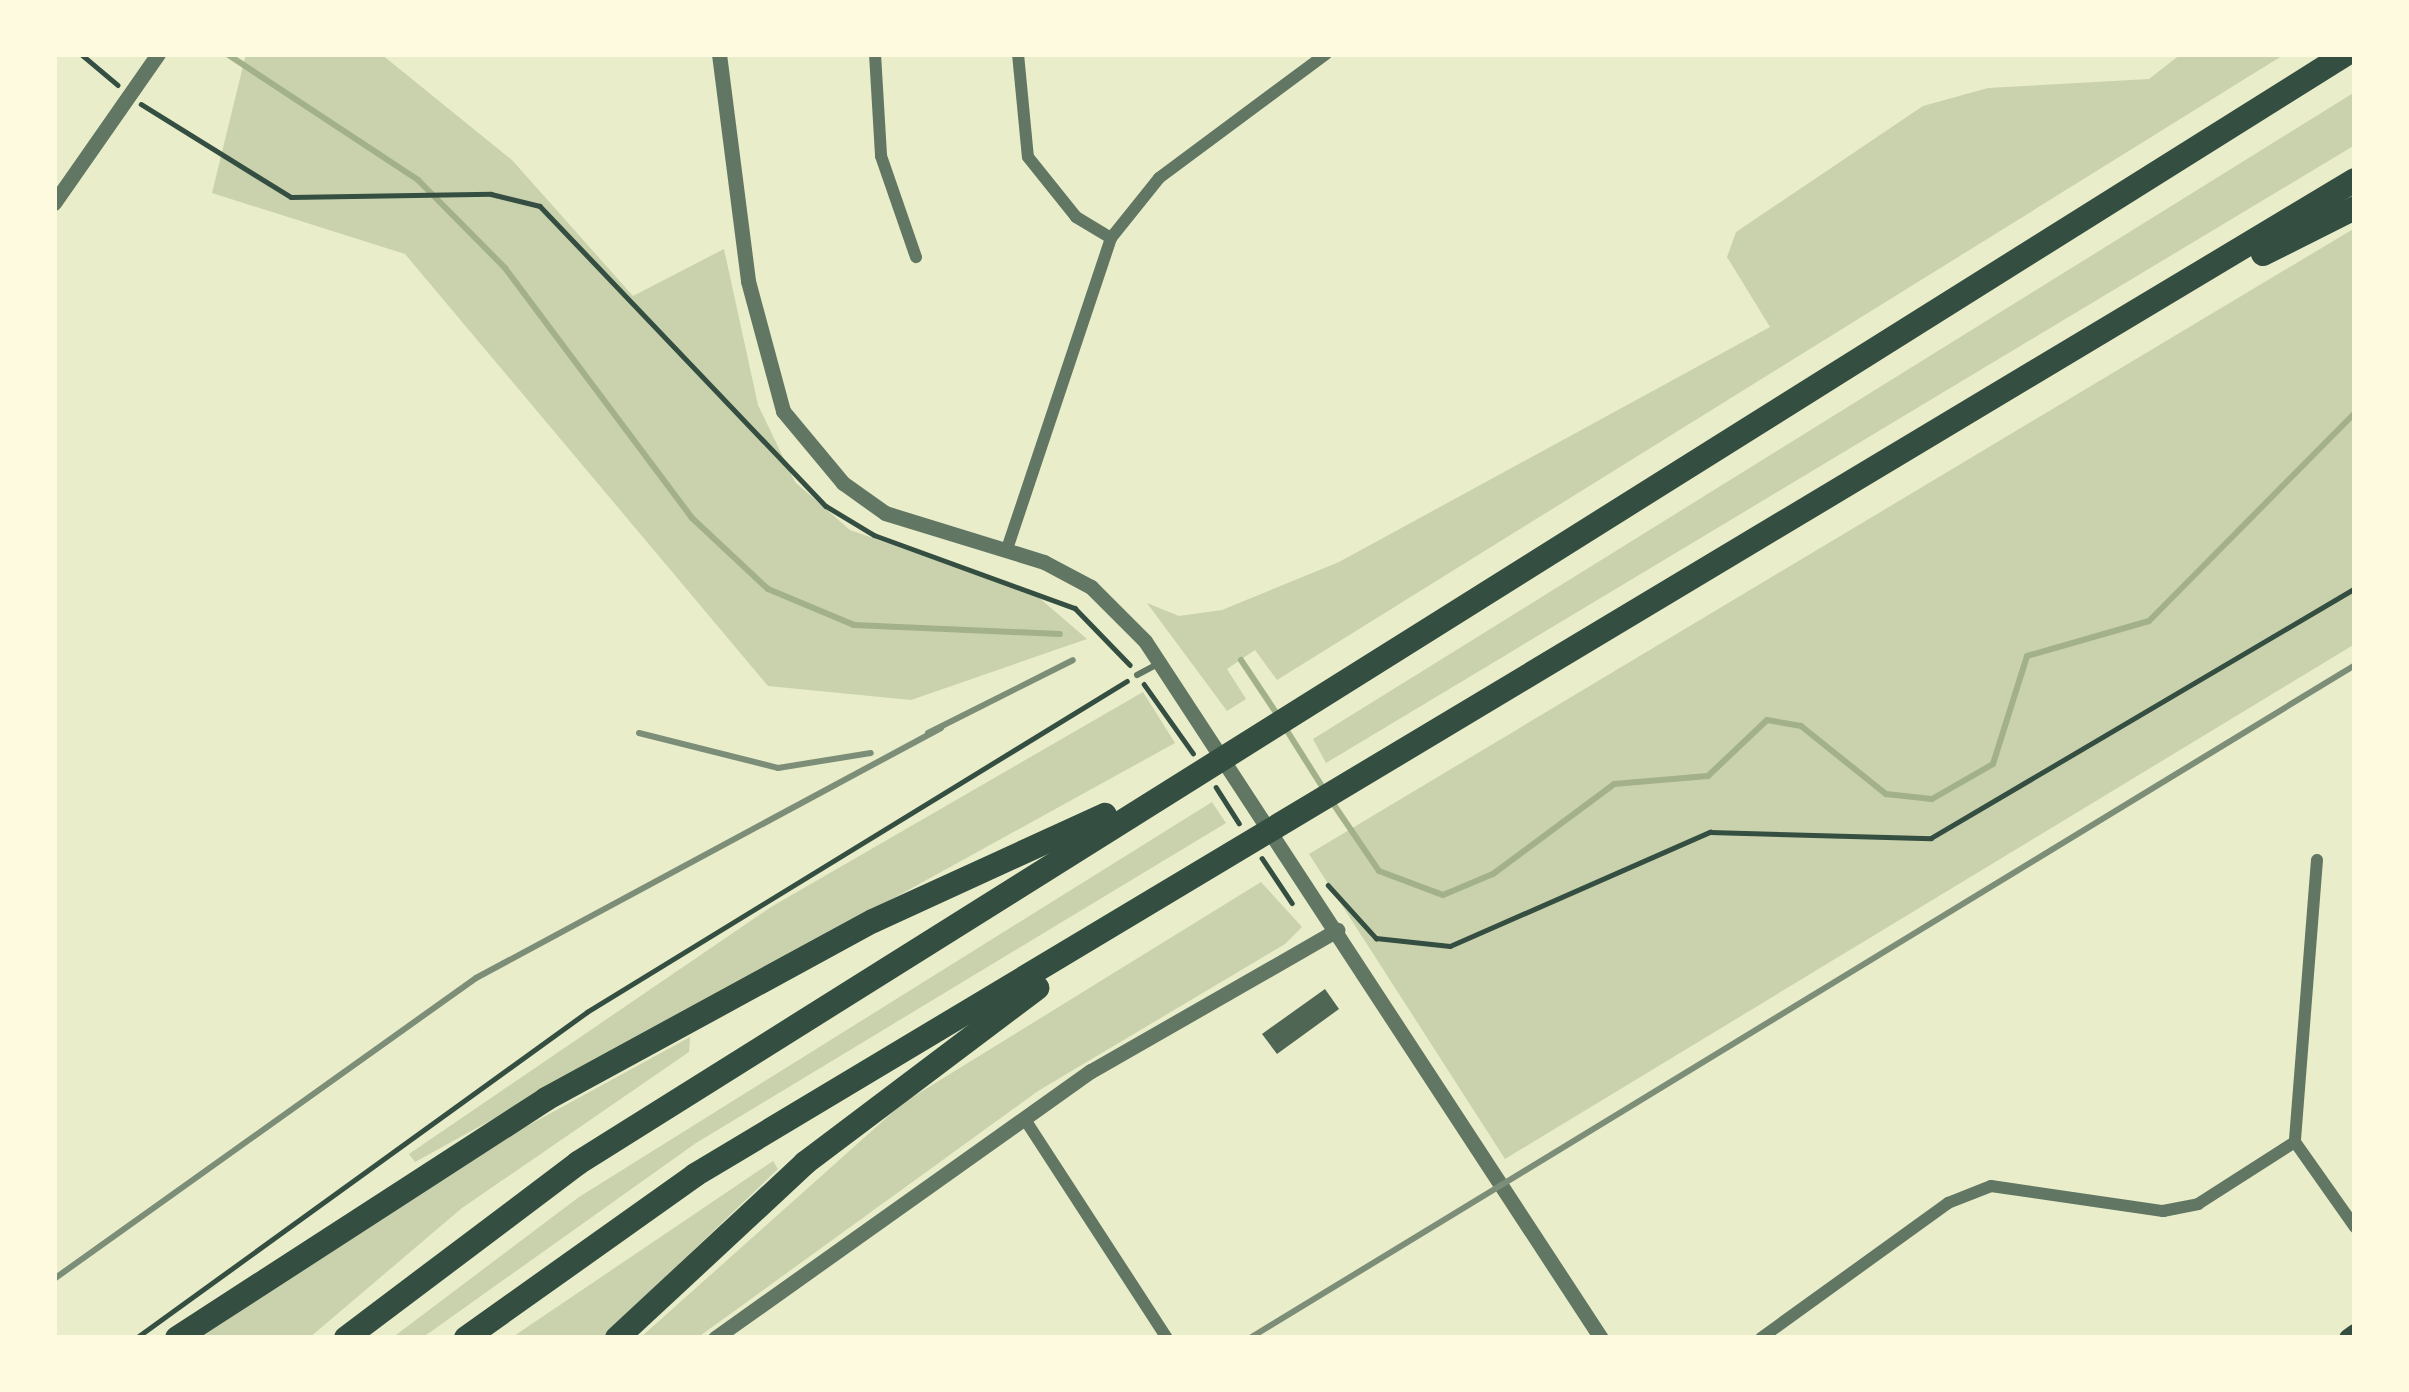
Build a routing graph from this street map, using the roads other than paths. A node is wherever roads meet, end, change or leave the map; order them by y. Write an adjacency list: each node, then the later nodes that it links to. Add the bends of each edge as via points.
1 (158, 54): 8 (street)
2 (719, 54): 13 (street, via 748,281 783,411 843,483 885,513)
3 (875, 54): 11 (street, via 880,156)
4 (1018, 54): 10 (street, via 1028,157 1076,217)
5 (1326, 54): 10 (street, via 1159,178)
6 (2346, 54): 16 (highway)
7 (2355, 180): 12 (highway)
8 (54, 203)
9 (2355, 208): 12 (highway)
10 (1111, 238): 13 (street)
11 (916, 257)
12 (2122, 326): 19 (highway)
13 (1007, 549): 14 (street, via 1091,587)
14 (1161, 662): 15 (lane); 18 (street)
15 (1137, 675)
16 (1160, 793): 24 (highway, via 873,921 685,1022 427,1171); 25 (highway, via 578,1163)
17 (2317, 860): 21 (street)
18 (1337, 930): 20 (street); 30 (street)
19 (1110, 931): 26 (highway, via 695,1175); 27 (highway, via 805,1163)
20 (1024, 1118): 23 (street); 29 (street)
21 (2295, 1142): 22 (street); 31 (street, via 2198,1204 2163,1211 1991,1186 1948,1203)
22 (2355, 1227)
23 (736, 1332): 28 (street)
24 (177, 1338)
25 (346, 1338)
26 (466, 1338)
27 (617, 1338)
28 (716, 1338)
29 (1167, 1338)
30 (1601, 1338)
31 (1761, 1338)

